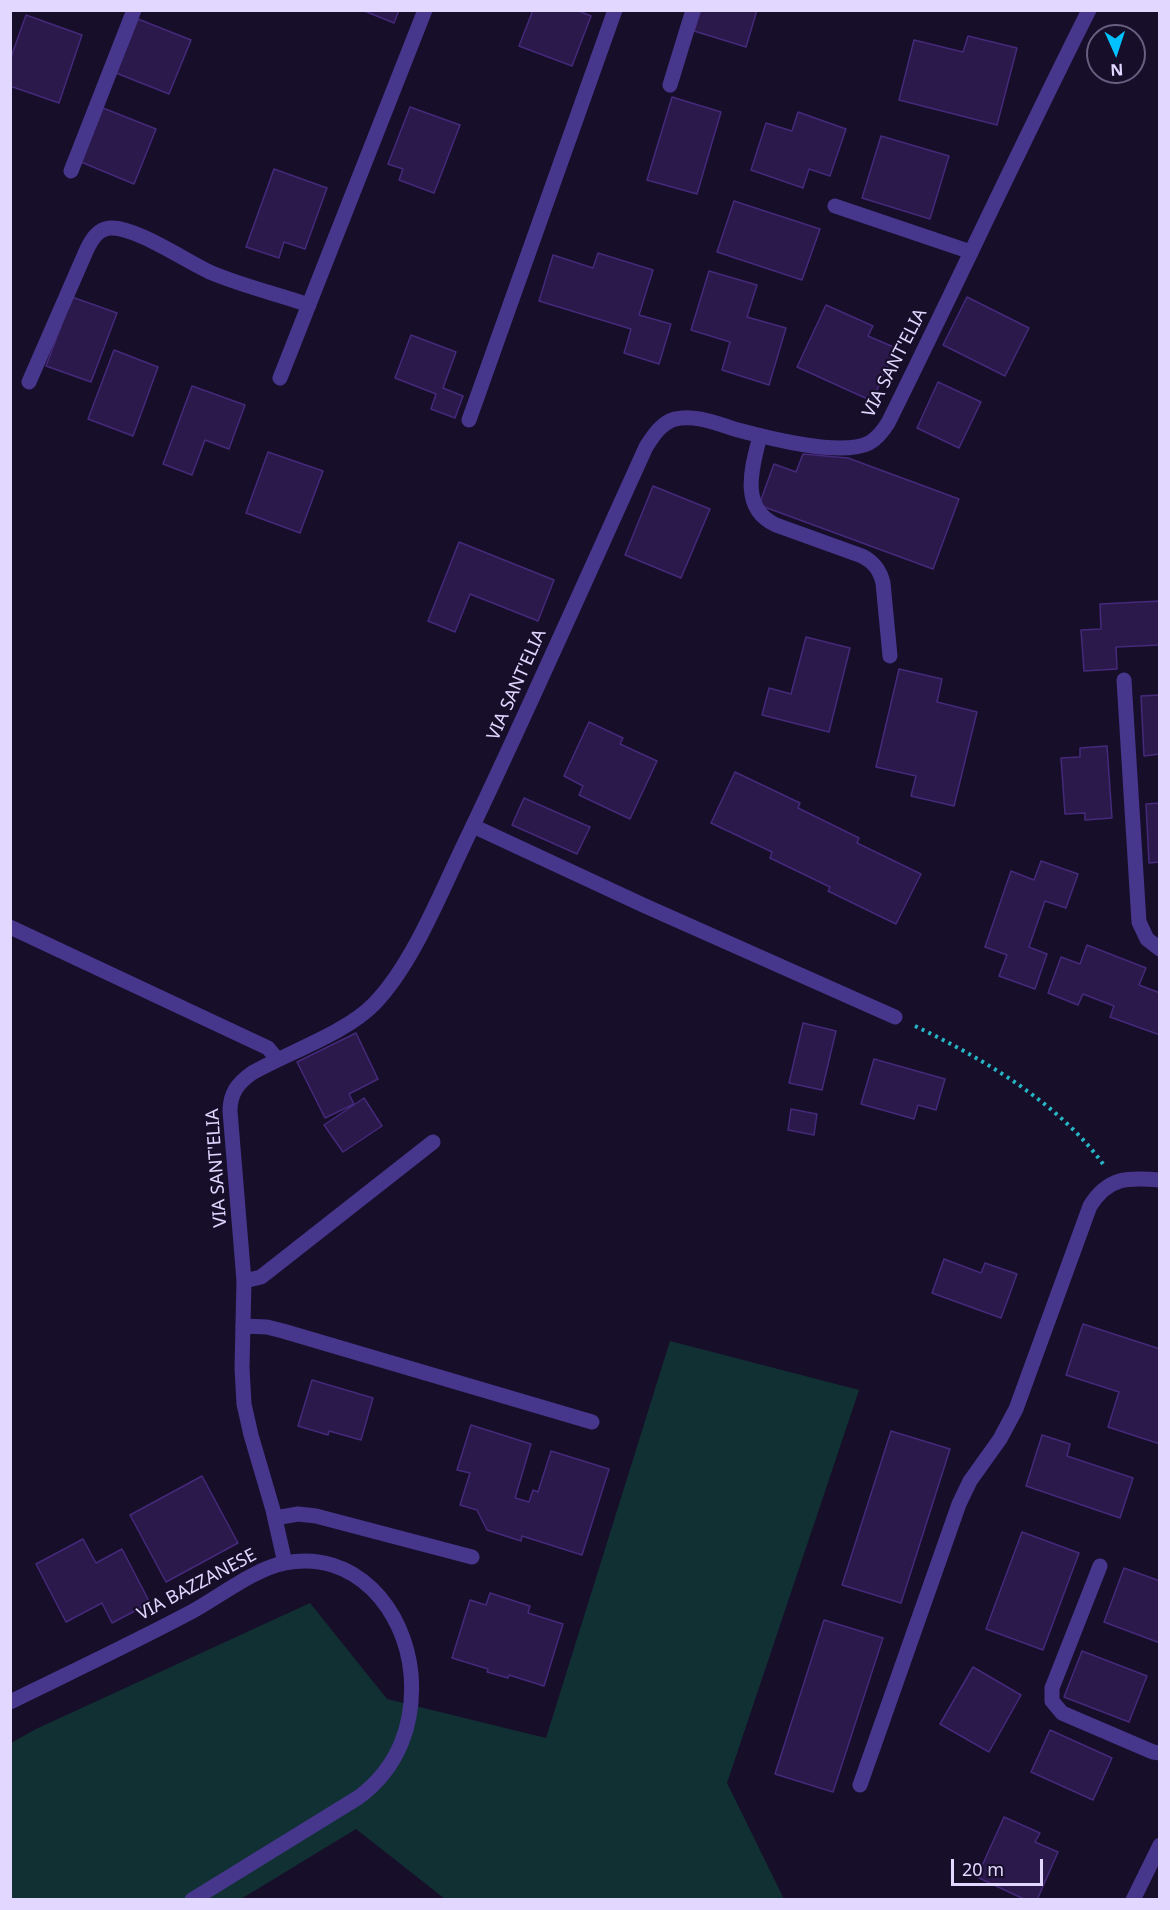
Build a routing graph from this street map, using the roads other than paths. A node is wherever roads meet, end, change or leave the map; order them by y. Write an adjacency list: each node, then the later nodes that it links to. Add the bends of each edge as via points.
1 (134, 10): 7 (street)
2 (425, 10): 10 (street)
3 (615, 10): 13 (street)
4 (693, 10): 6 (street)
5 (1089, 10): 9 (street, VIA SANT'ELIA)
6 (670, 86)
7 (71, 171)
8 (836, 206): 9 (street)
9 (971, 252): 14 (street, VIA SANT'ELIA, via 888,423 877,437 848,447)
10 (309, 305): 11 (street); 12 (street, via 213,273 132,233 116,228 102,230 87,249)
11 (280, 378)
12 (29, 382)
13 (470, 420)
14 (760, 436): 15 (street, via 750,482 756,508 770,523 873,563 883,583); 17 (street, VIA SANT'ELIA, via 690,417 669,422 652,437)
15 (890, 656)
16 (1124, 680): 19 (street, via 1139,922 1147,939)
17 (473, 826): 20 (street); 21 (street, VIA SANT'ELIA, via 414,946 375,1003 350,1023)
18 (10, 927): 21 (street, via 268,1048)
19 (1160, 949)
20 (895, 1017)
21 (277, 1059): 24 (street, VIA SANT'ELIA, via 241,1081 231,1100)
22 (433, 1142): 24 (street, via 261,1277)
23 (1160, 1180): 33 (street, via 1115,1182 1099,1193 1086,1215 1016,1409 962,1496)
24 (244, 1281): 25 (street, VIA SANT'ELIA)
25 (243, 1326): 26 (street, via 283,1331); 27 (street, VIA SANT'ELIA, via 246,1413)
26 (592, 1422)
27 (275, 1518): 28 (street, via 316,1516); 29 (street, VIA SANT'ELIA)
28 (472, 1557)
29 (285, 1563): 31 (street, VIA BAZZANESE); 35 (street, VIA BAZZANESE, via 318,1562 344,1569 370,1587 388,1607 399,1626 409,1659 412,1696 405,1736 390,1765 366,1792)
30 (1100, 1566): 32 (street, via 1052,1688 1052,1701 1062,1713)
31 (10, 1702)
32 (1160, 1754)
33 (860, 1785)
34 (1160, 1845): 36 (street)
35 (192, 1899)
36 (1133, 1899)

